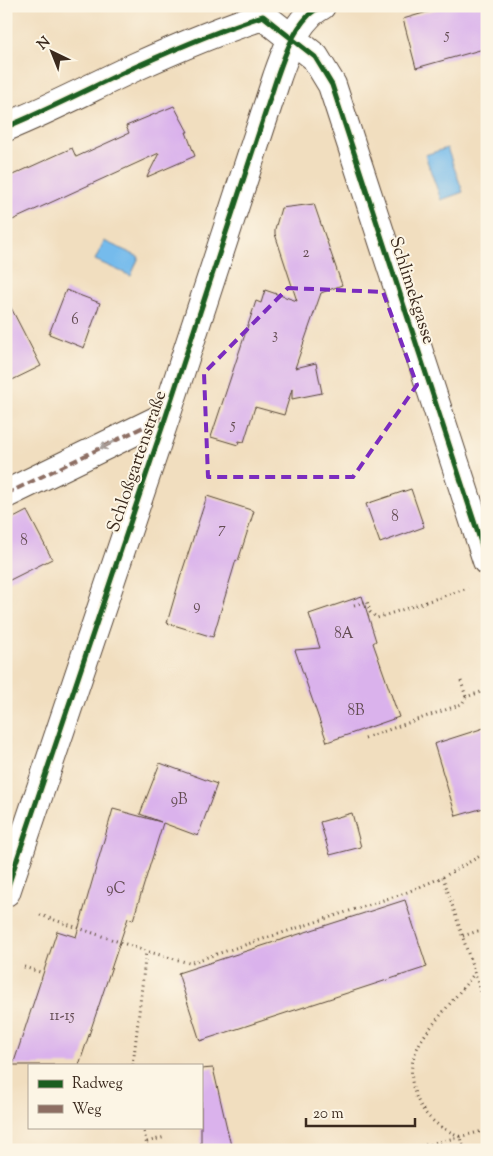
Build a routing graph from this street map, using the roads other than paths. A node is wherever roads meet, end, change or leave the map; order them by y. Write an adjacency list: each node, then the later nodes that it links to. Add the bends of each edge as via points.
1 (321, 6): 2 (street, Schloßgartenstraße, via 308,16)
2 (293, 40): 3 (street, Schlimekgasse, via 263,16 136,66); 4 (street, Schloßgartenstraße, via 277,77); 6 (street, Schlimekgasse, via 314,57 332,85)
3 (6, 127)
4 (166, 416): 5 (street, one-way to 5); 7 (street, Schloßgartenstraße)
5 (6, 494)
6 (487, 561)
7 (9, 877)

